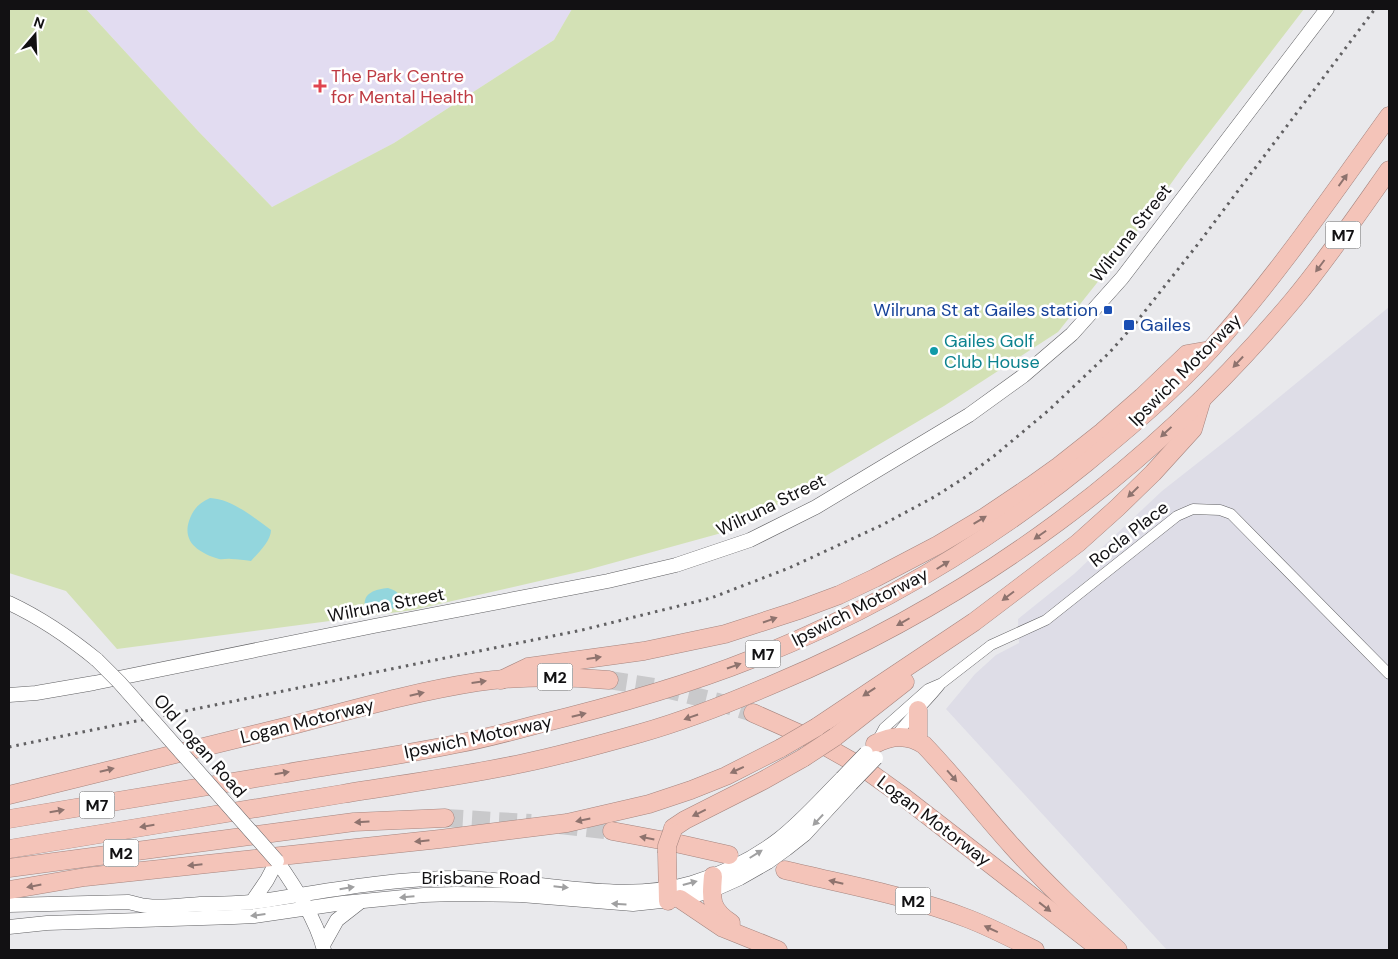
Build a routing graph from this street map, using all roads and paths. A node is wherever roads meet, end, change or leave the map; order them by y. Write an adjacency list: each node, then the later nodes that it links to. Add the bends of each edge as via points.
1 (1327, 9): 12 (main road, Wilruna Street, via 1122,278 1072,334 1023,376 969,415 816,507 750,540 668,567 608,581 94,683)
2 (1389, 116): 4 (highway, Ipswich Motorway / M7, one-way to 2, via 1262,289)
3 (1389, 170): 5 (highway, Ipswich Motorway / M7, one-way to 5, via 1295,298)
4 (1210, 350): 9 (highway, one-way to 4, via 528,668 644,651 725,634 839,595 938,545 985,517 1102,432 1188,354); 20 (highway, Ipswich Motorway / M7, one-way to 4, via 460,744 593,711 748,660 889,596 976,544 1052,490 1115,439)
5 (1202, 399): 7 (highway, one-way to 7, via 1193,429 1117,508 1047,567); 22 (highway, Ipswich Motorway / M7, one-way to 22, via 1073,512 990,570 841,655 692,717 522,764)
6 (9, 603): 24 (main road, Old Logan Road, bridge, via 53,626 97,660)
7 (925, 656): 28 (highway, one-way to 28, bridge, via 781,748 726,776 649,804 567,823 85,877); 30 (highway, one-way to 30, bridge, via 911,677 803,758 678,823 667,846)
8 (1389, 674): 11 (street, Rocla Place, via 1232,514 1193,509 1177,516 1046,620 991,645)
9 (501, 680): 10 (highway, Logan Motorway / M2, via 554,677); 18 (highway, Logan Motorway / M2, one-way to 9, via 423,692)
10 (609, 680)
11 (942, 683): 13 (street, Rocla Place); 17 (street, Rocla Place, via 928,689 884,728)
12 (9, 695)
13 (918, 710): 15 (street, Rocla Place); 16 (highway)
14 (753, 713): 42 (highway, Logan Motorway, one-way to 42, via 816,741 862,767)
15 (895, 737): 16 (highway); 17 (highway, via 882,740)
16 (918, 741): 43 (highway, one-way to 43, via 1037,872)
17 (872, 752): 27 (main road, Brisbane Road, bridge, via 846,781 779,839)
18 (9, 794)
19 (445, 818): 25 (highway, M2, one-way to 25, via 345,823)
20 (9, 819)
21 (612, 831): 23 (highway, one-way to 21)
22 (9, 849)
23 (729, 855)
24 (277, 866): 29 (main road, Old Logan Road); 31 (main road)
25 (9, 868)
26 (785, 870): 41 (highway, M2, one-way to 26, via 944,910)
27 (712, 883): 30 (main road, Brisbane Road); 38 (highway, via 716,911)
28 (9, 890)
29 (299, 894): 30 (main road, Brisbane Road, one-way to 30, via 443,878); 31 (main road, Brisbane Road); 35 (main road, Old Logan Road)
30 (672, 896): 32 (main road, Brisbane Road, one-way to 32, via 633,904 489,893 424,895); 38 (highway, via 723,928)
31 (252, 902): 34 (main road, Brisbane Road)
32 (360, 902): 35 (main road, Brisbane Road); 39 (main road, via 337,920)
33 (9, 905): 34 (main road, Brisbane Road, via 128,902)
34 (147, 906): 36 (main road)
35 (306, 908): 37 (main road, Brisbane Road, one-way to 37, via 234,917); 39 (main road, Old Logan Road)
36 (9, 919)
37 (9, 927)
38 (741, 935): 40 (highway)
39 (323, 948)
40 (778, 950)
41 (1035, 950)
42 (1101, 950)
43 (1118, 950)

